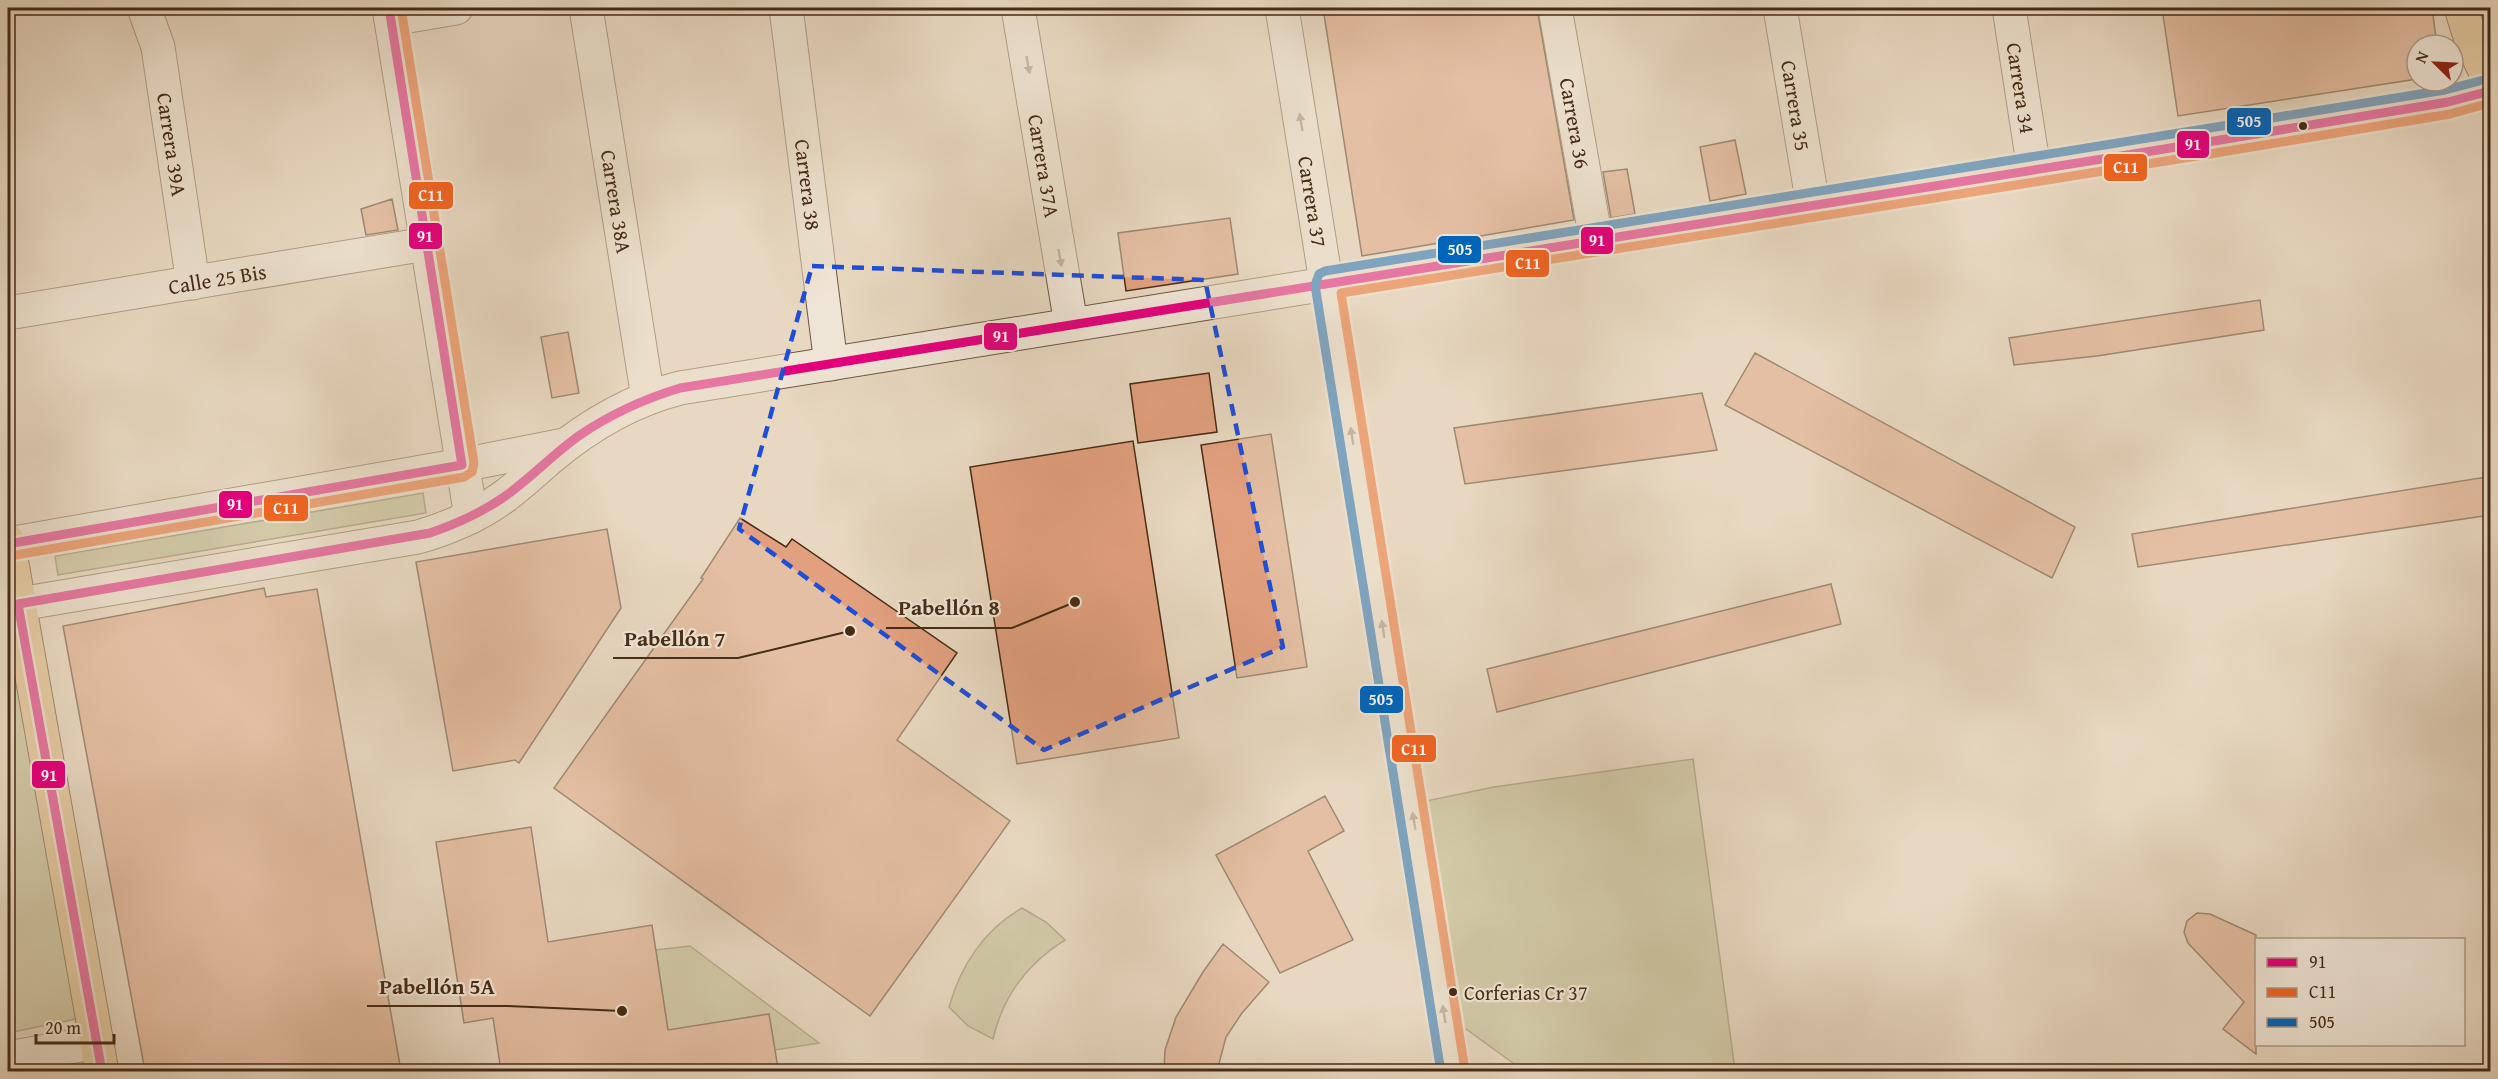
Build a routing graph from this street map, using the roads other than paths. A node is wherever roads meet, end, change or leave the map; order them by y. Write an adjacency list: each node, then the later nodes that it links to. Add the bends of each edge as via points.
1 (144, 8): 18 (street, Carrera 39A, via 158,47)
2 (456, 8): 11 (street)
3 (586, 8): 23 (street, Carrera 38A)
4 (786, 8): 22 (street, Carrera 38)
5 (1018, 8): 21 (street, Carrera 37A, one-way to 21)
6 (1282, 8): 19 (street, Carrera 37, one-way to 6)
7 (1555, 8): 16 (street, Carrera 36)
8 (1780, 8): 15 (street, Carrera 35)
9 (2009, 8): 14 (street, Carrera 34)
10 (2461, 8): 12 (main road)
11 (390, 13): 17 (street)
12 (2490, 81)
13 (2490, 91): 14 (street, via 2448,102)
14 (2034, 170): 15 (street)
15 (1813, 205): 16 (street)
16 (1596, 240): 19 (street)
17 (426, 244): 18 (street, Calle 25 Bis); 25 (street)
18 (193, 283): 20 (street, Calle 25 Bis)
19 (1327, 283): 21 (street); 31 (street, Carrera 37, one-way to 19)
20 (8, 313)
21 (1071, 324): 22 (street)
22 (831, 364): 23 (street, via 680,388)
23 (648, 398): 24 (street, via 610,416)
24 (569, 444): 25 (street); 26 (street, via 504,497)
25 (462, 465): 26 (street); 27 (street)
26 (471, 517): 28 (street, via 418,537)
27 (8, 543): 28 (main road)
28 (13, 605): 29 (main road)
29 (100, 1057): 30 (street)
30 (8, 1058)
31 (1453, 1071)

